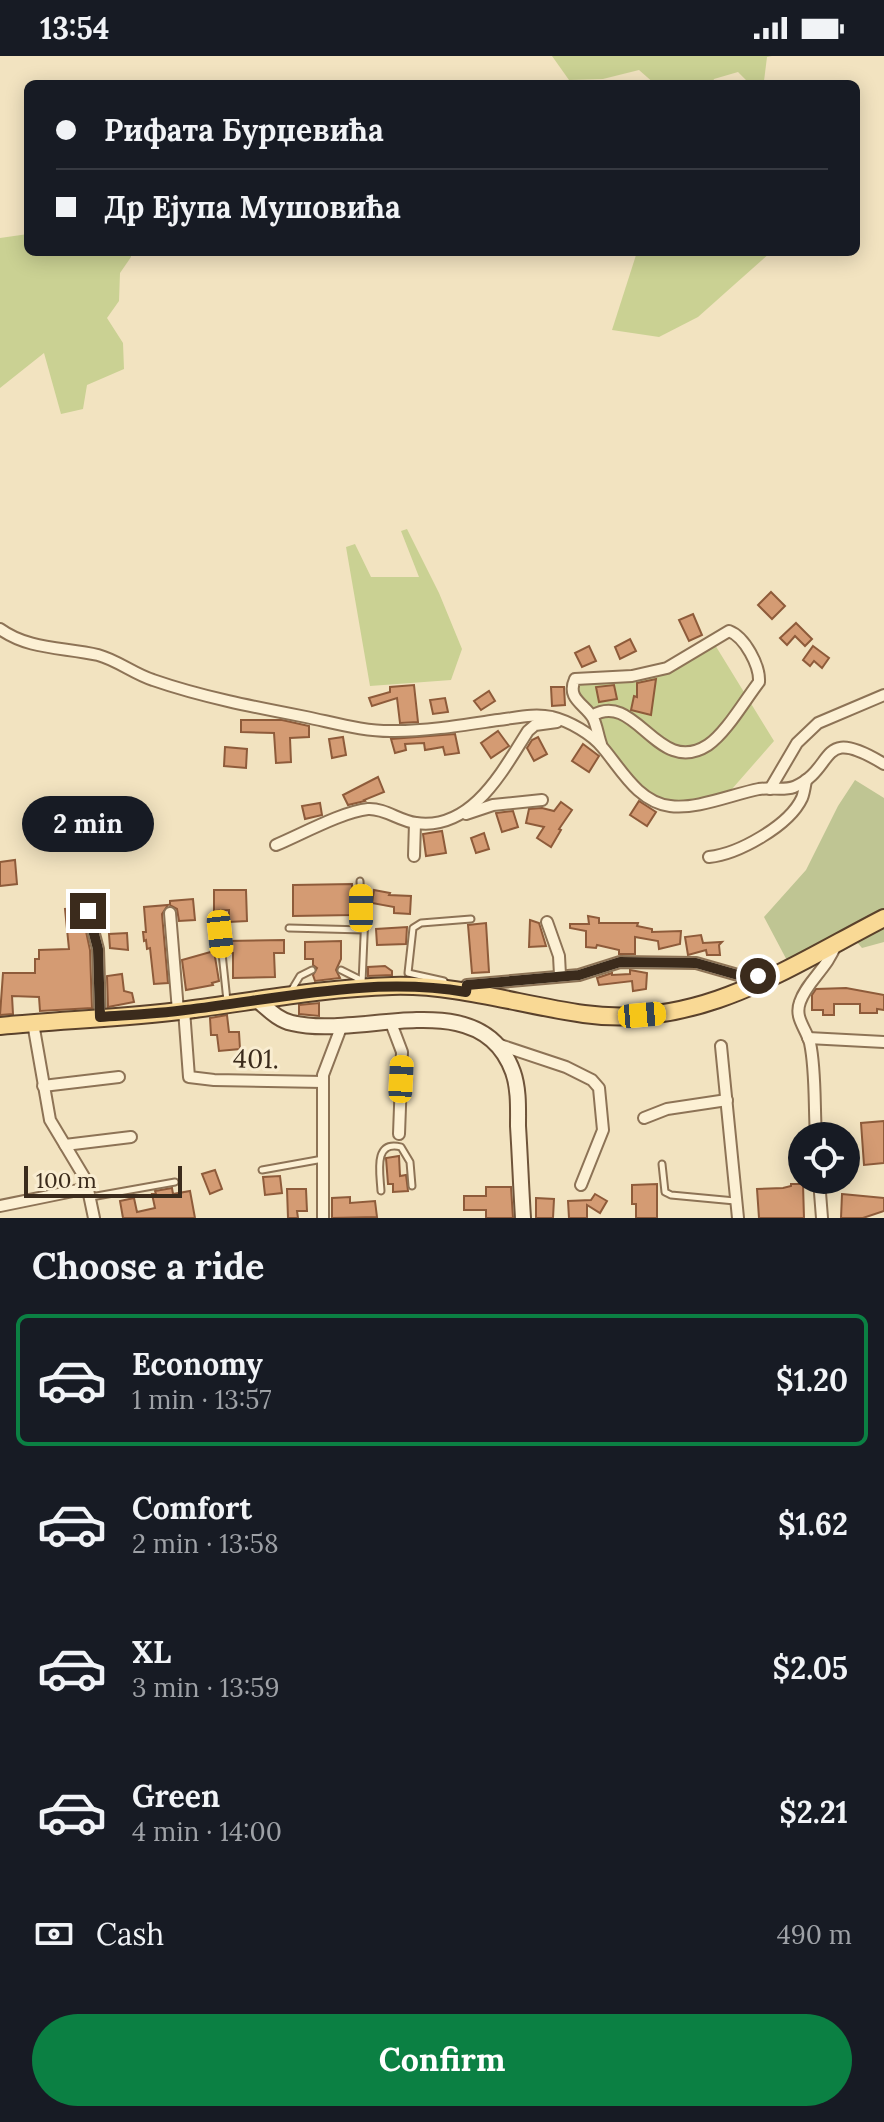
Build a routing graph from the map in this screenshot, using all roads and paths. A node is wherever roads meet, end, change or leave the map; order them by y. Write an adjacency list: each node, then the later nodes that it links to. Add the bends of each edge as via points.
1 (0, 629): 4 (street, via 17,641 101,656 150,680 203,695 367,729 395,731 539,715)
2 (884, 695): 8 (street, via 818,723 797,743)
3 (592, 716): 3 (street, via 575,699 575,679 667,668 725,631 736,634 757,665 759,682 709,744 691,752 660,744 620,712 605,710); 5 (street)
4 (570, 725): 5 (street); 10 (street, via 543,723 528,731 484,794)
5 (602, 746): 8 (street, via 628,780 669,806)
6 (884, 764): 7 (street, via 842,747 826,756)
7 (806, 780): 8 (street, via 785,790); 14 (street, via 792,813 741,850)
8 (770, 789)
9 (542, 800): 10 (street, via 493,805)
10 (460, 816): 11 (street)
11 (415, 823): 12 (street, via 369,809); 13 (street)
12 (276, 845)
13 (414, 856)
14 (709, 857)
15 (360, 881): 22 (lane)
16 (88, 911): 35 (street, via 98,949)
17 (170, 913): 34 (street)
18 (884, 918): 24 (main road)
19 (471, 919): 30 (lane, via 416,924 407,969 412,975)
20 (547, 922): 27 (street)
21 (289, 928): 22 (lane)
22 (364, 930): 29 (lane)
23 (220, 934): 33 (lane)
24 (837, 942): 28 (main road); 40 (street, via 798,1005)
25 (312, 970): 31 (lane, via 300,976)
26 (341, 970): 29 (lane)
27 (560, 975): 28 (street, via 635,961 696,963 738,975); 30 (street)
28 (774, 976): 30 (main road, via 710,1004 642,1015 586,1015)
29 (362, 984): 30 (main road); 31 (main road)
30 (466, 989)
31 (289, 995): 32 (main road)
32 (257, 1000): 33 (main road); 38 (street, via 293,1024)
33 (227, 1004): 34 (main road)
34 (181, 1011): 35 (main road); 45 (street, 401., via 189,1077)
35 (100, 1017): 36 (main road)
36 (33, 1023): 39 (main road); 46 (street)
37 (391, 1023): 38 (street); 42 (street, via 459,1022); 51 (street, via 402,1052)
38 (342, 1025): 45 (street)
39 (0, 1026)
40 (808, 1038): 41 (street); 49 (street)
41 (884, 1042)
42 (497, 1044): 57 (street, via 566,1067 599,1088 603,1130); 66 (street, via 514,1075 517,1095)
43 (721, 1046): 47 (street)
44 (119, 1077): 46 (street)
45 (323, 1082): 53 (street)
46 (43, 1086): 52 (street, via 50,1120)
47 (727, 1100): 48 (street); 62 (street)
48 (644, 1118)
49 (815, 1122)
50 (131, 1137): 52 (street)
51 (398, 1140): 58 (lane, via 408,1154); 59 (lane, via 380,1155)
52 (65, 1145): 60 (street)
53 (324, 1159): 55 (lane); 65 (street)
54 (662, 1164): 62 (lane, via 665,1192)
55 (262, 1170)
56 (175, 1182): 60 (lane)
57 (581, 1185)
58 (412, 1186)
59 (381, 1191)
60 (90, 1193): 63 (street); 64 (street)
61 (820, 1194): 68 (street)
62 (736, 1201): 67 (street)
63 (0, 1206)
64 (94, 1218)
65 (323, 1218)
66 (523, 1218)
67 (738, 1218)
68 (822, 1218)

